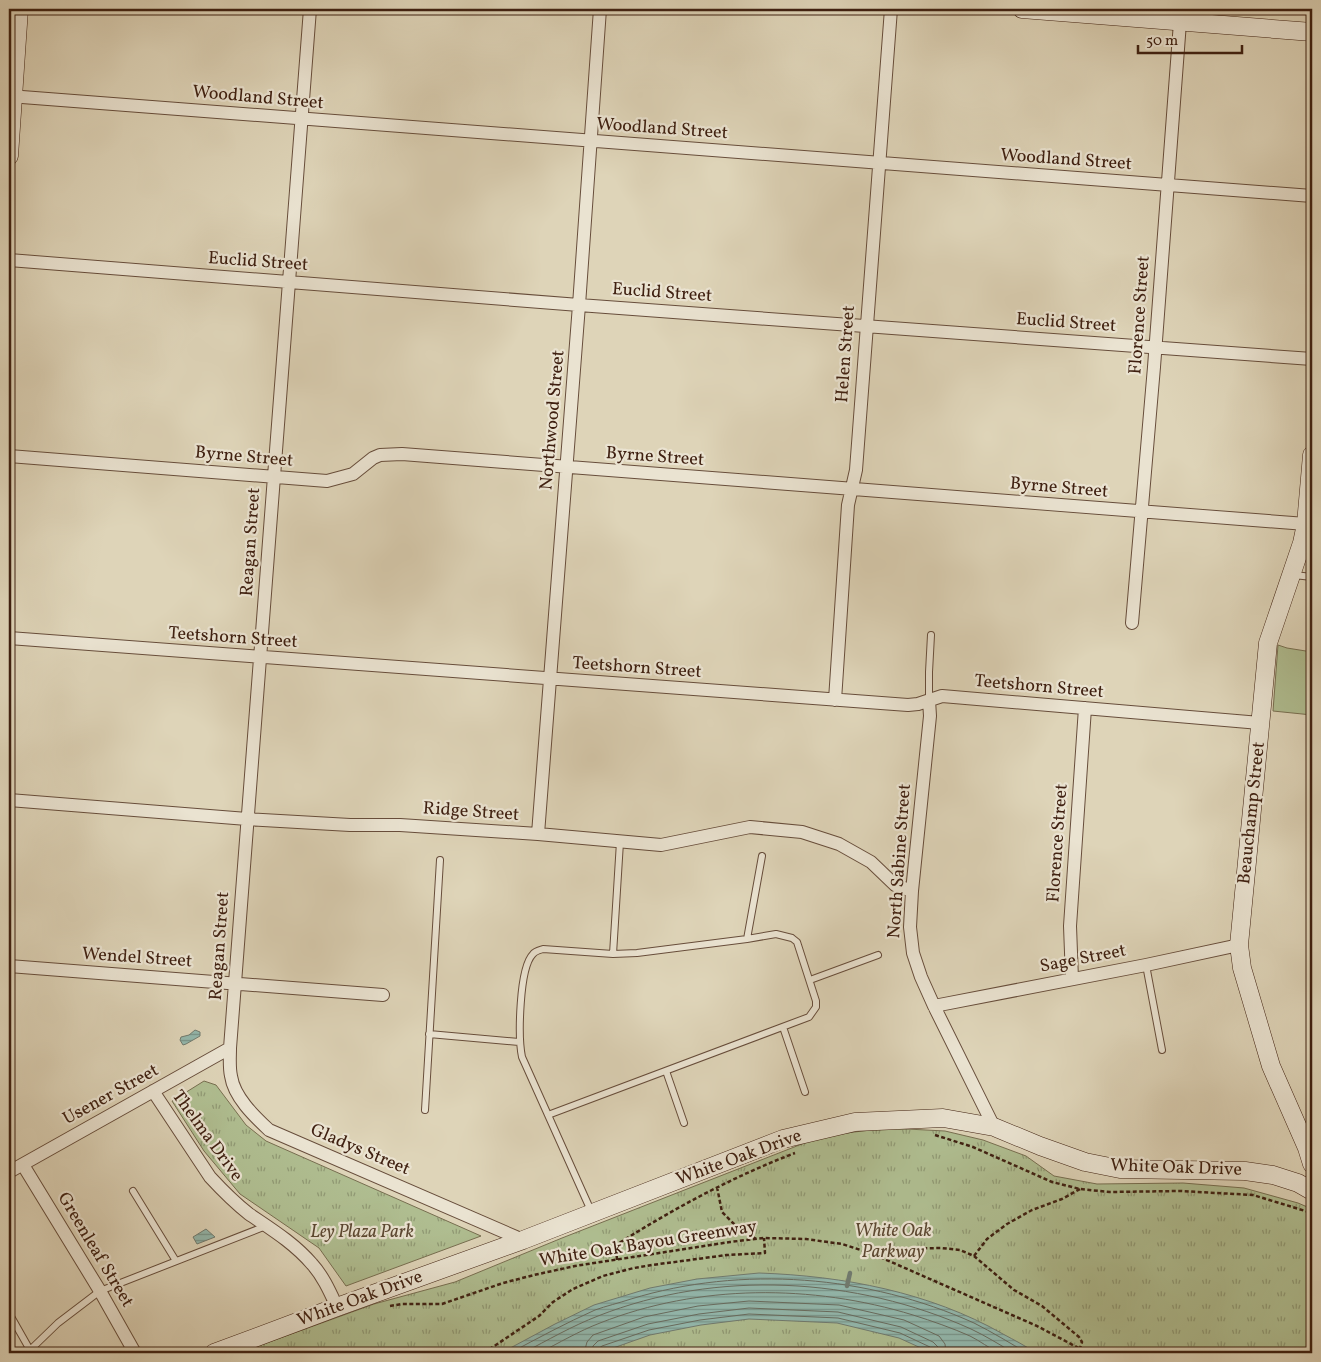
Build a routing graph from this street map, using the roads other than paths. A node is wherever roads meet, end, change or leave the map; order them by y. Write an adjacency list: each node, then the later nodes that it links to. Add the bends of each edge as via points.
1 (19, 9): 8 (street)
2 (310, 9): 9 (street, Reagan Street)
3 (600, 9): 10 (street, Northwood Street)
4 (891, 9): 12 (street, Helen Street)
5 (1022, 9): 6 (street)
6 (1180, 15): 7 (street); 13 (street, Florence Street)
7 (1312, 32)
8 (11, 96): 9 (street, Woodland Street); 11 (street)
9 (301, 119): 10 (street, Woodland Street); 16 (street, Reagan Street)
10 (591, 141): 12 (street, Woodland Street); 17 (street, Northwood Street)
11 (9, 156)
12 (879, 164): 13 (street, Woodland Street); 18 (street, Helen Street)
13 (1168, 185): 14 (street, Woodland Street); 19 (street, Florence Street)
14 (1312, 196)
15 (9, 260): 16 (street, Euclid Street)
16 (289, 282): 17 (street, Euclid Street); 25 (street, Reagan Street)
17 (579, 305): 18 (street, Euclid Street); 23 (street, Northwood Street)
18 (866, 325): 19 (street, Euclid Street); 26 (street, Helen Street)
19 (1155, 348): 20 (street, Euclid Street); 27 (street, Florence Street)
20 (1312, 359)
21 (9, 456): 25 (street, Byrne Street)
22 (1312, 456): 24 (street, Beauchamp Street)
23 (566, 468): 25 (street, Byrne Street, via 388,454 373,458 352,474 337,480); 26 (street, Byrne Street); 35 (street, Northwood Street)
24 (1311, 475): 28 (street, Beauchamp Street)
25 (274, 477): 34 (street, Reagan Street)
26 (852, 489): 27 (street, Byrne Street); 36 (street, Helen Street, via 848,505)
27 (1141, 512): 28 (street, Byrne Street); 31 (street, Florence Street)
28 (1306, 524): 29 (street, Beauchamp Street)
29 (1290, 575): 30 (lane); 39 (street, Beauchamp Street, via 1268,643)
30 (1312, 577)
31 (1132, 623)
32 (931, 635): 37 (lane)
33 (9, 638): 34 (street, Teetshorn Street)
34 (260, 658): 35 (street, Teetshorn Street); 41 (street, Reagan Street)
35 (550, 679): 36 (street, Teetshorn Street); 42 (street, Northwood Street)
36 (835, 700): 37 (street, Teetshorn Street, via 908,705)
37 (929, 700): 38 (street, Teetshorn Street, via 942,696); 46 (street, North Sabine Street)
38 (1085, 708): 39 (street, Teetshorn Street); 53 (street, Florence Street, via 1070,926)
39 (1260, 723): 48 (street, Beauchamp Street)
40 (9, 800): 41 (street, Ridge Street)
41 (247, 819): 42 (street, Ridge Street); 55 (street, Reagan Street)
42 (538, 834): 43 (street, Ridge Street)
43 (620, 842): 46 (street, Ridge Street, via 661,845 750,827 802,832 840,844 871,862 895,885); 49 (lane)
44 (762, 856): 47 (lane)
45 (440, 860): 59 (lane)
46 (912, 891): 57 (street, North Sabine Street, via 910,927 913,953)
47 (747, 939): 49 (lane); 54 (lane, via 776,934 792,938 797,942)
48 (1239, 945): 51 (street, Sage Street); 70 (street, Beauchamp Street, via 1242,968 1271,1066)
49 (613, 954): 60 (lane, via 543,949 534,952 524,973)
50 (878, 955): 54 (lane)
51 (1146, 965): 53 (street, Sage Street); 62 (lane)
52 (9, 966): 55 (street, Wendel Street)
53 (1072, 979): 57 (street, Sage Street)
54 (810, 980): 58 (lane, via 816,1007 808,1016)
55 (235, 983): 56 (street, Wendel Street); 61 (street, Reagan Street)
56 (383, 995)
57 (934, 1006): 69 (street, North Sabine Street)
58 (783, 1027): 63 (lane); 65 (lane)
59 (429, 1034): 60 (lane); 66 (lane)
60 (519, 1042): 67 (lane)
61 (230, 1048): 64 (street, Usener Street); 77 (street, Gladys Street, via 231,1077 252,1115 269,1130)
62 (1162, 1050)
63 (666, 1071): 67 (lane); 68 (lane)
64 (153, 1091): 71 (street, Usener Street); 76 (street, Thelma Drive, via 220,1188)
65 (805, 1092)
66 (425, 1110)
67 (548, 1115): 75 (lane)
68 (684, 1123)
69 (994, 1127): 74 (street, White Oak Drive, via 1085,1162 1120,1169 1245,1171 1273,1175); 75 (street, White Oak Drive, via 944,1118 855,1122 783,1139)
70 (1312, 1164)
71 (23, 1165): 72 (street, Usener Street); 79 (street, Greenleaf Street)
72 (9, 1172)
73 (133, 1191): 78 (lane)
74 (1312, 1191)
75 (592, 1214): 77 (street, White Oak Drive)
76 (268, 1226): 78 (lane); 80 (street, Thelma Drive, via 312,1264)
77 (523, 1240): 80 (street, White Oak Drive)
78 (176, 1261): 79 (lane)
79 (100, 1291): 82 (lane); 83 (street, Greenleaf Street)
80 (337, 1307): 84 (street, White Oak Drive)
81 (9, 1313): 82 (lane)
82 (28, 1351)
83 (135, 1353)
84 (214, 1353)

